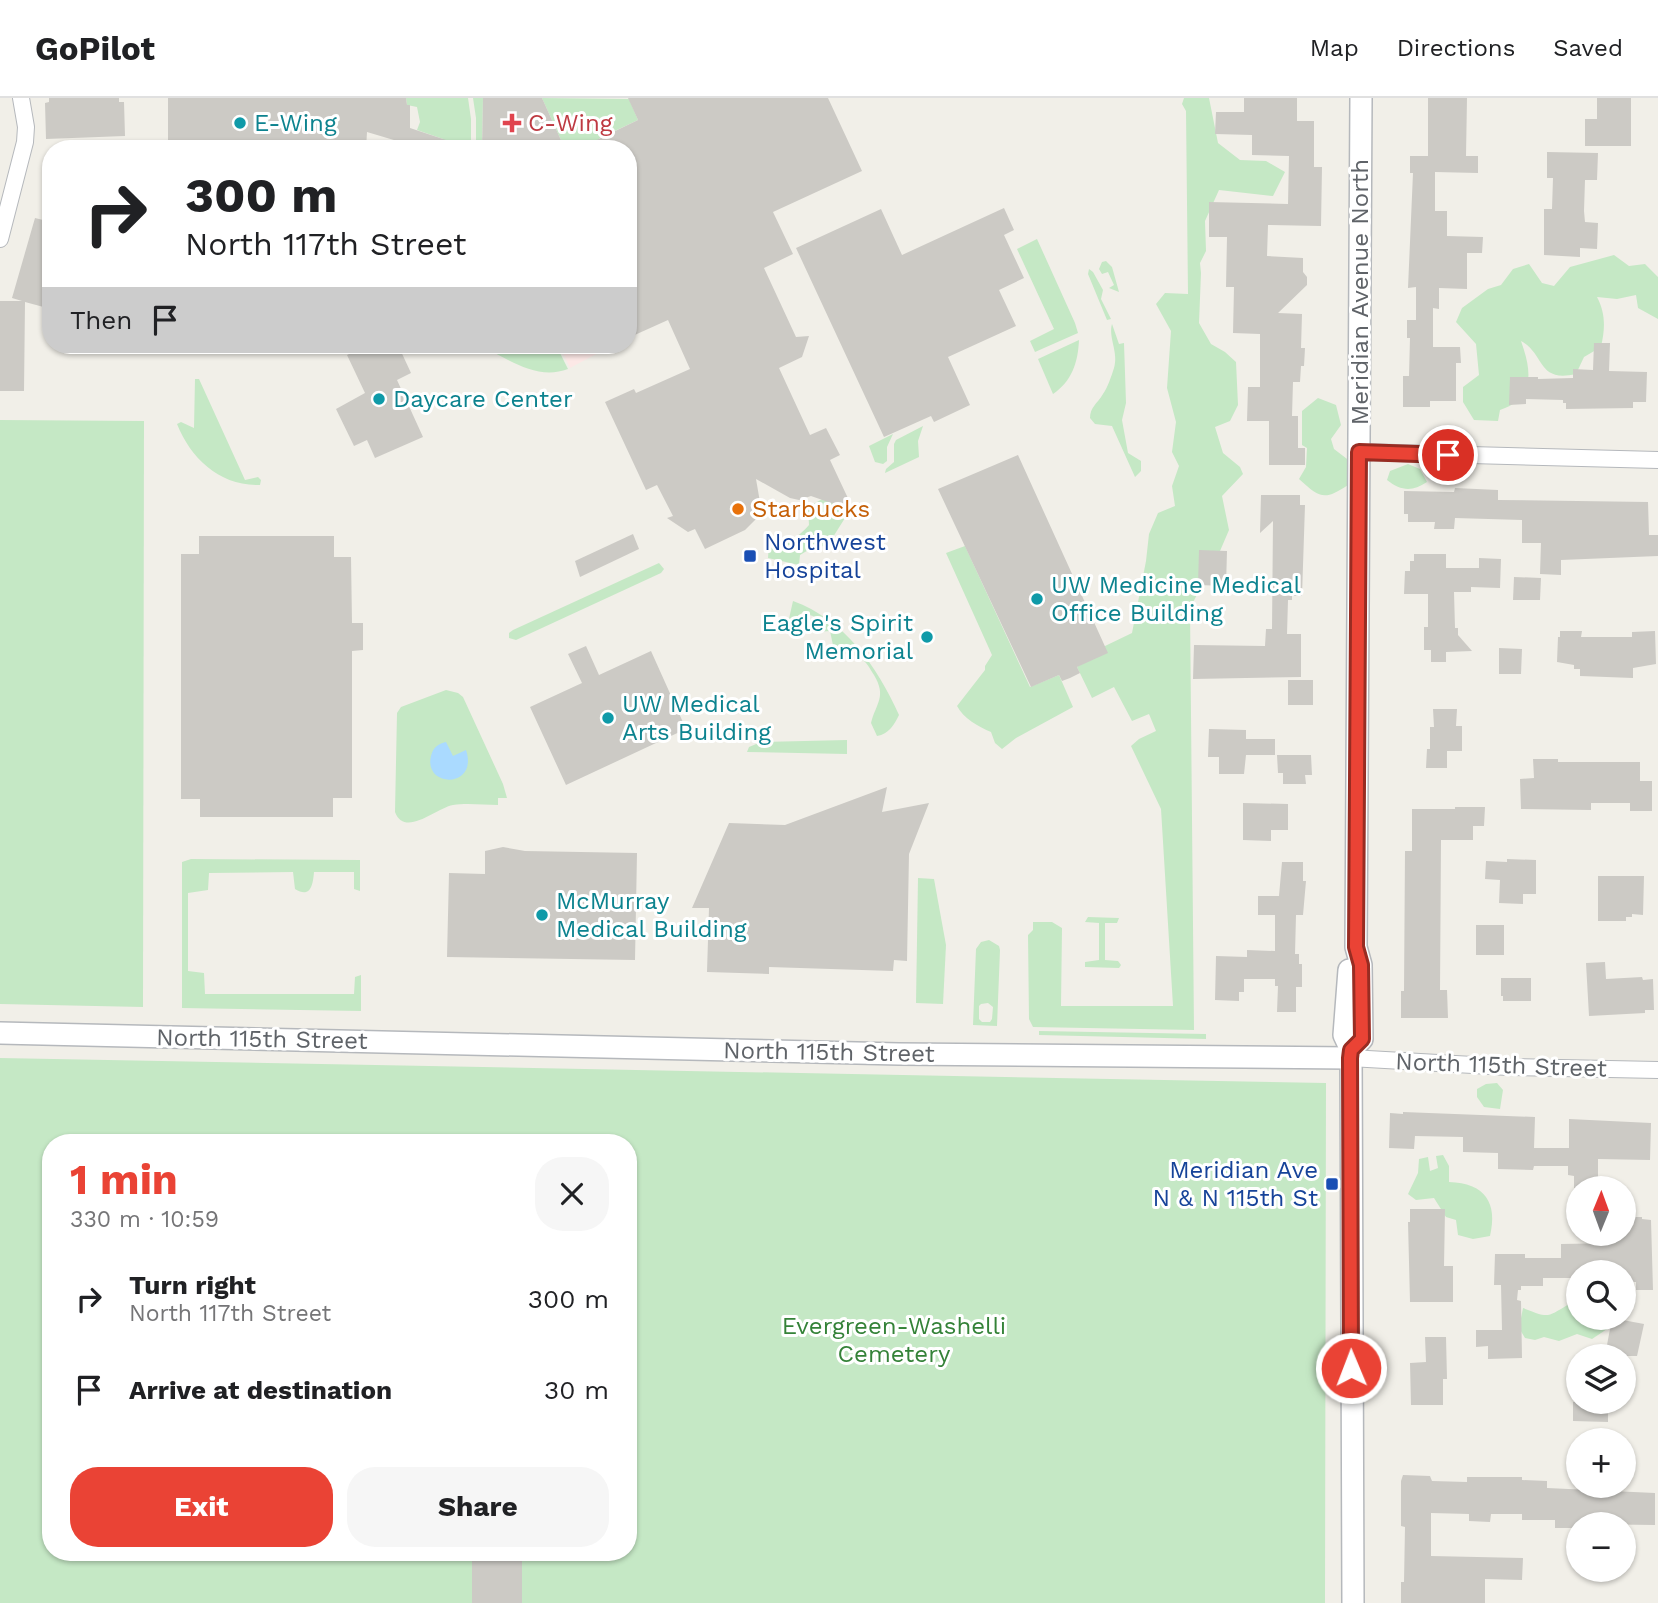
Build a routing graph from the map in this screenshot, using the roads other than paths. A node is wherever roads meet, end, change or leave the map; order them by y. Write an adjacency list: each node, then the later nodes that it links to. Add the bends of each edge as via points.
1 (21, 98): 3 (street, via 25,142)
2 (1362, 98): 4 (street, Meridian Avenue North)
3 (0, 239)
4 (1359, 452): 5 (street); 7 (street, Meridian Avenue North, via 1356,947 1361,965 1362,1039)
5 (1658, 460)
6 (0, 1033): 7 (street, North 115th Street, via 900,1054)
7 (1351, 1054): 8 (street, North 115th Street, via 1508,1067); 9 (street, Meridian Avenue North)
8 (1658, 1070)
9 (1353, 1603)

